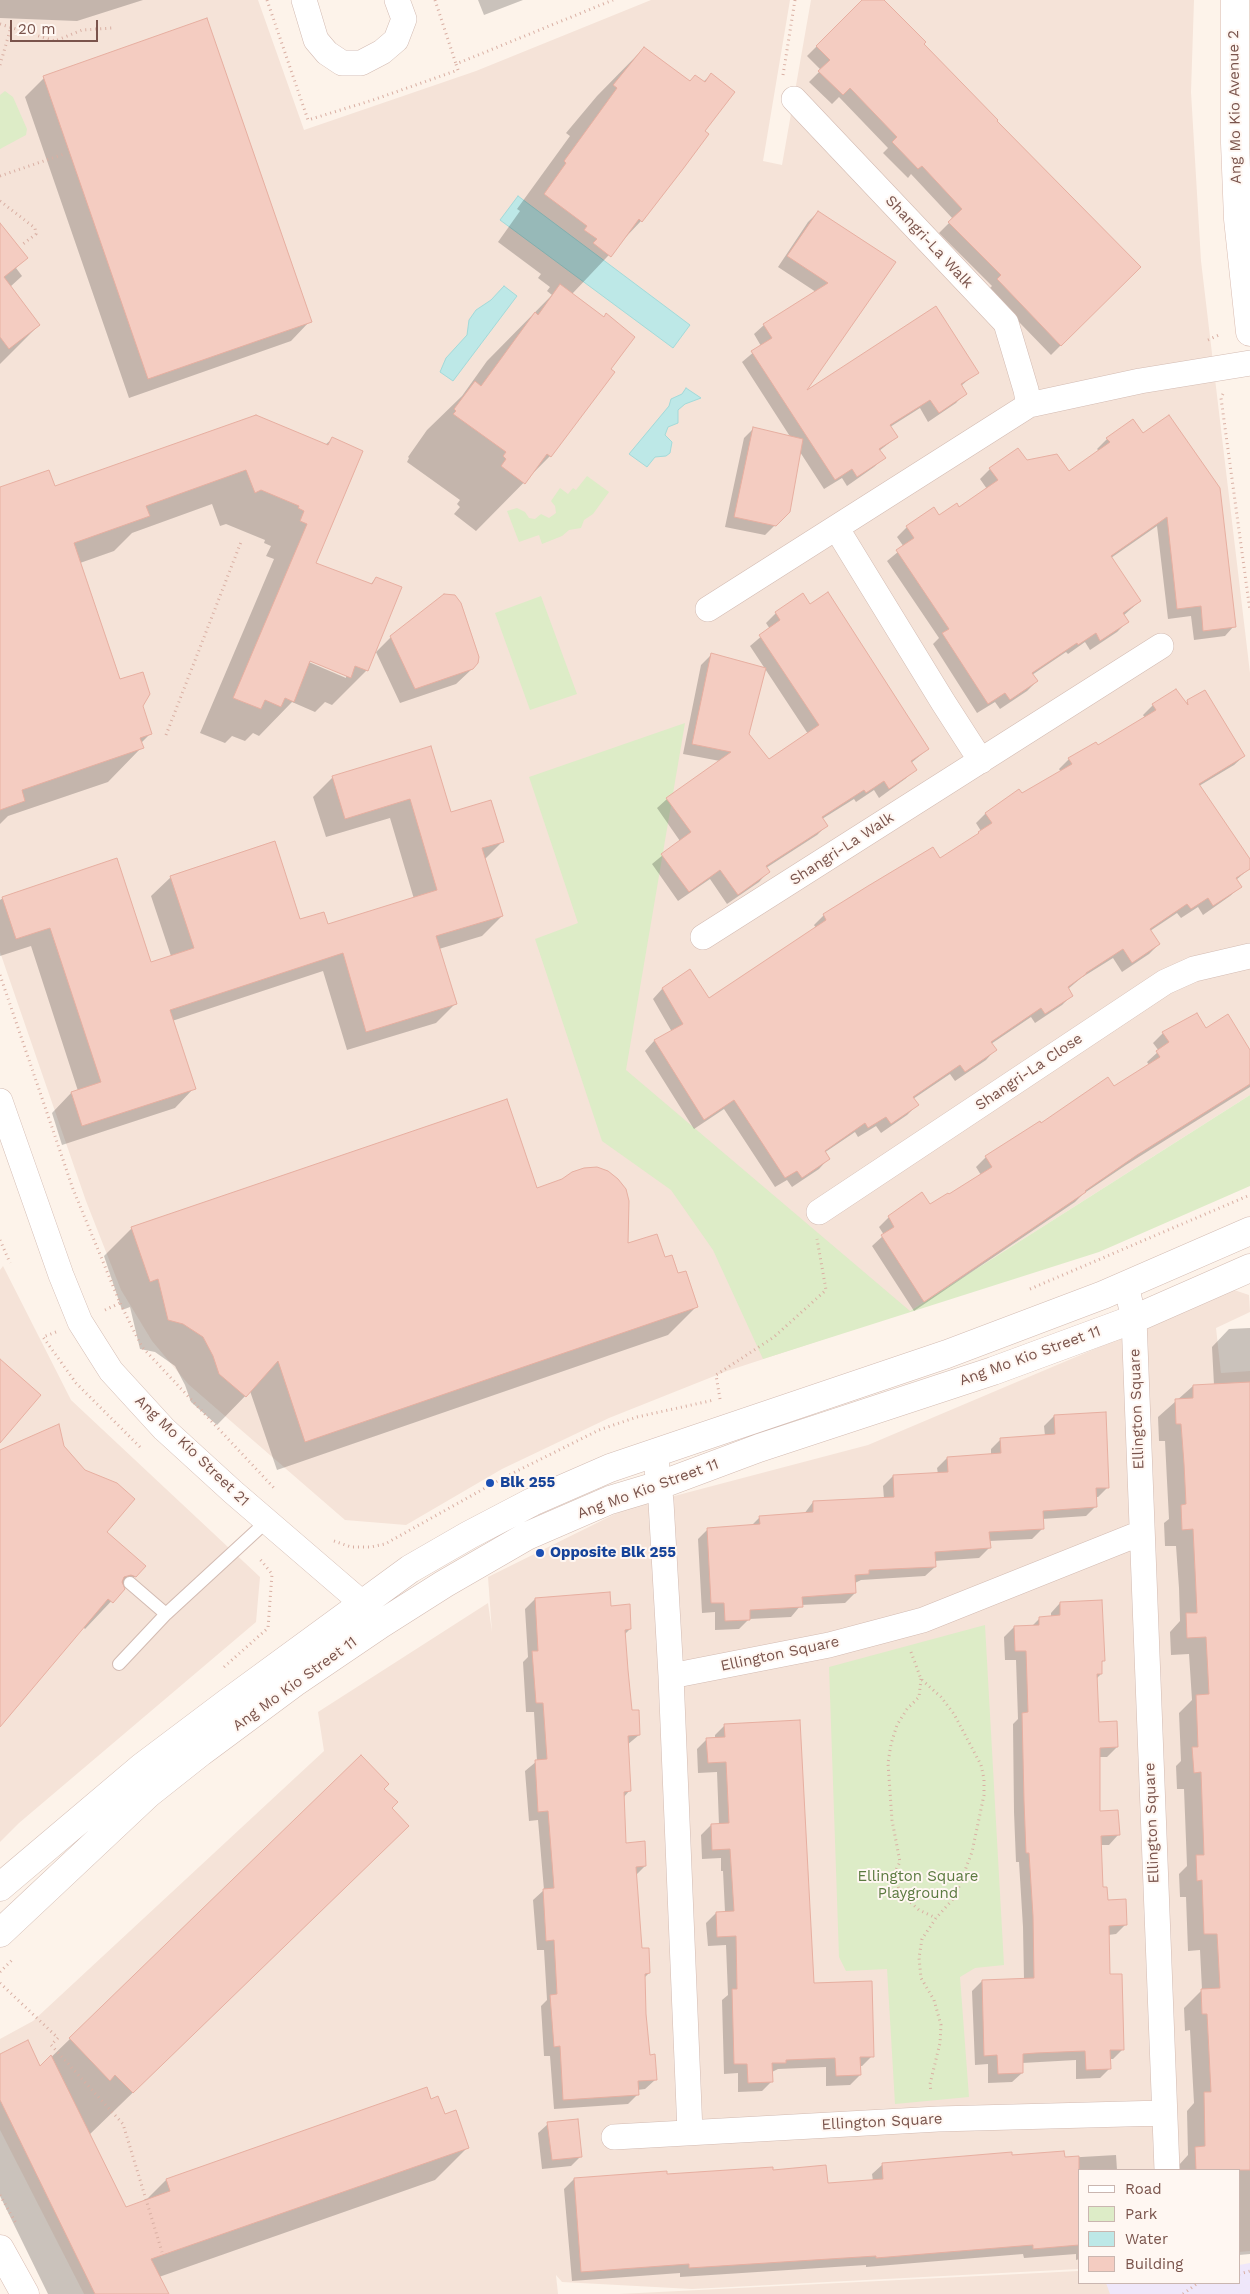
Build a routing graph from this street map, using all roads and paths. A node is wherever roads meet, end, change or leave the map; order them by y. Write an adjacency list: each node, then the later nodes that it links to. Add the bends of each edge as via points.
1 (267, 0): 12 (path, via 308,120 458,70)
2 (304, 0): 3 (street, via 316,40 342,64 361,63 396,40 404,19)
3 (397, 0)
4 (435, 0): 12 (path)
5 (613, 0): 12 (path)
6 (796, 0): 11 (path)
7 (1235, 0): 19 (street, Ang Mo Kio Avenue 2, via 1237,200)
8 (0, 24): 9 (path)
9 (11, 27): 10 (path, via 55,40 82,30); 13 (path)
10 (112, 28)
11 (786, 58)
12 (456, 64)
13 (0, 66)
14 (794, 99): 22 (street, Shangri-La Walk, via 1006,323)
15 (64, 154): 16 (path)
16 (0, 176)
17 (0, 201): 18 (path, via 35,228 36,234)
18 (23, 244)
19 (1250, 332)
20 (1250, 363): 22 (street, via 1140,381)
21 (1221, 398): 26 (path)
22 (1028, 405): 23 (street)
23 (837, 529): 25 (street); 29 (street)
24 (240, 542): 28 (path)
25 (708, 609)
26 (1250, 611)
27 (1161, 646): 29 (street, Shangri-La Walk)
28 (166, 735)
29 (981, 760): 30 (street, Shangri-La Walk)
30 (703, 938)
31 (1250, 956): 35 (street, Shangri-La Close, via 1194,969 1165,982)
32 (0, 976): 49 (path, via 73,1190 142,1347)
33 (0, 1101): 50 (street, Ang Mo Kio Street 21, via 80,1322 111,1371 164,1429)
34 (1250, 1195): 41 (path)
35 (818, 1212): 45 (path, via 816,1234 826,1290 774,1337 716,1375)
36 (1250, 1231): 40 (street, Ang Mo Kio Street 11)
37 (0, 1240): 38 (path)
38 (10, 1263)
39 (1250, 1268): 42 (street, Ang Mo Kio Street 11)
40 (1126, 1285): 42 (street, Ellington Square); 46 (street, Ang Mo Kio Street 11, via 947,1354)
41 (1022, 1293)
42 (1134, 1319): 48 (street, Ang Mo Kio Street 11); 51 (street, Ellington Square)
43 (44, 1337): 47 (path, via 76,1383)
44 (729, 1397): 45 (path)
45 (720, 1399): 52 (path, via 637,1417 599,1430 385,1544 351,1547)
46 (655, 1452): 48 (street); 55 (street, Ang Mo Kio Street 11, via 532,1502 410,1569)
47 (147, 1454)
48 (660, 1485): 57 (street, Ang Mo Kio Street 11, via 610,1500 527,1536); 61 (street)
49 (279, 1494)
50 (266, 1522): 53 (lane); 55 (street, Ang Mo Kio Street 21)
51 (1141, 1534): 58 (street, Ellington Square); 69 (street, Ellington Square)
52 (330, 1539)
53 (245, 1542): 56 (lane); 60 (path, via 272,1574 268,1628)
54 (130, 1583): 56 (lane)
55 (362, 1603): 57 (street, Ang Mo Kio Street 21); 63 (street, Ang Mo Kio Street 11, via 142,1767)
56 (166, 1614): 59 (lane)
57 (381, 1624): 65 (street, Ang Mo Kio Street 11, via 294,1684 148,1794)
58 (901, 1626): 61 (street, Ellington Square, via 829,1645); 62 (path, via 919,1637 909,1646)
59 (119, 1664)
60 (224, 1667)
61 (671, 1676): 71 (street)
62 (921, 1679): 64 (path, via 919,1697 897,1725 890,1744 892,1820 900,1862 894,1874 899,1889 908,1900); 64 (path, via 954,1714 981,1765 984,1780 972,1852 955,1897)
63 (0, 1887)
64 (936, 1918): 70 (path, via 922,1939 919,1958 921,1978 934,2000 941,2025 930,2084)
65 (0, 1933)
66 (18, 1953): 67 (path)
67 (0, 1972)
68 (0, 1983): 75 (path, via 58,2038 52,2045 123,2124)
69 (1163, 2113): 70 (street, Ellington Square); 73 (street, Ellington Square)
70 (938, 2119): 71 (street, Ellington Square)
71 (690, 2132): 72 (street, Ellington Square)
72 (614, 2137)
73 (1167, 2169)
74 (0, 2249): 77 (street)
75 (162, 2252)
76 (1197, 2284): 78 (path)
77 (25, 2294)
78 (1183, 2294)

